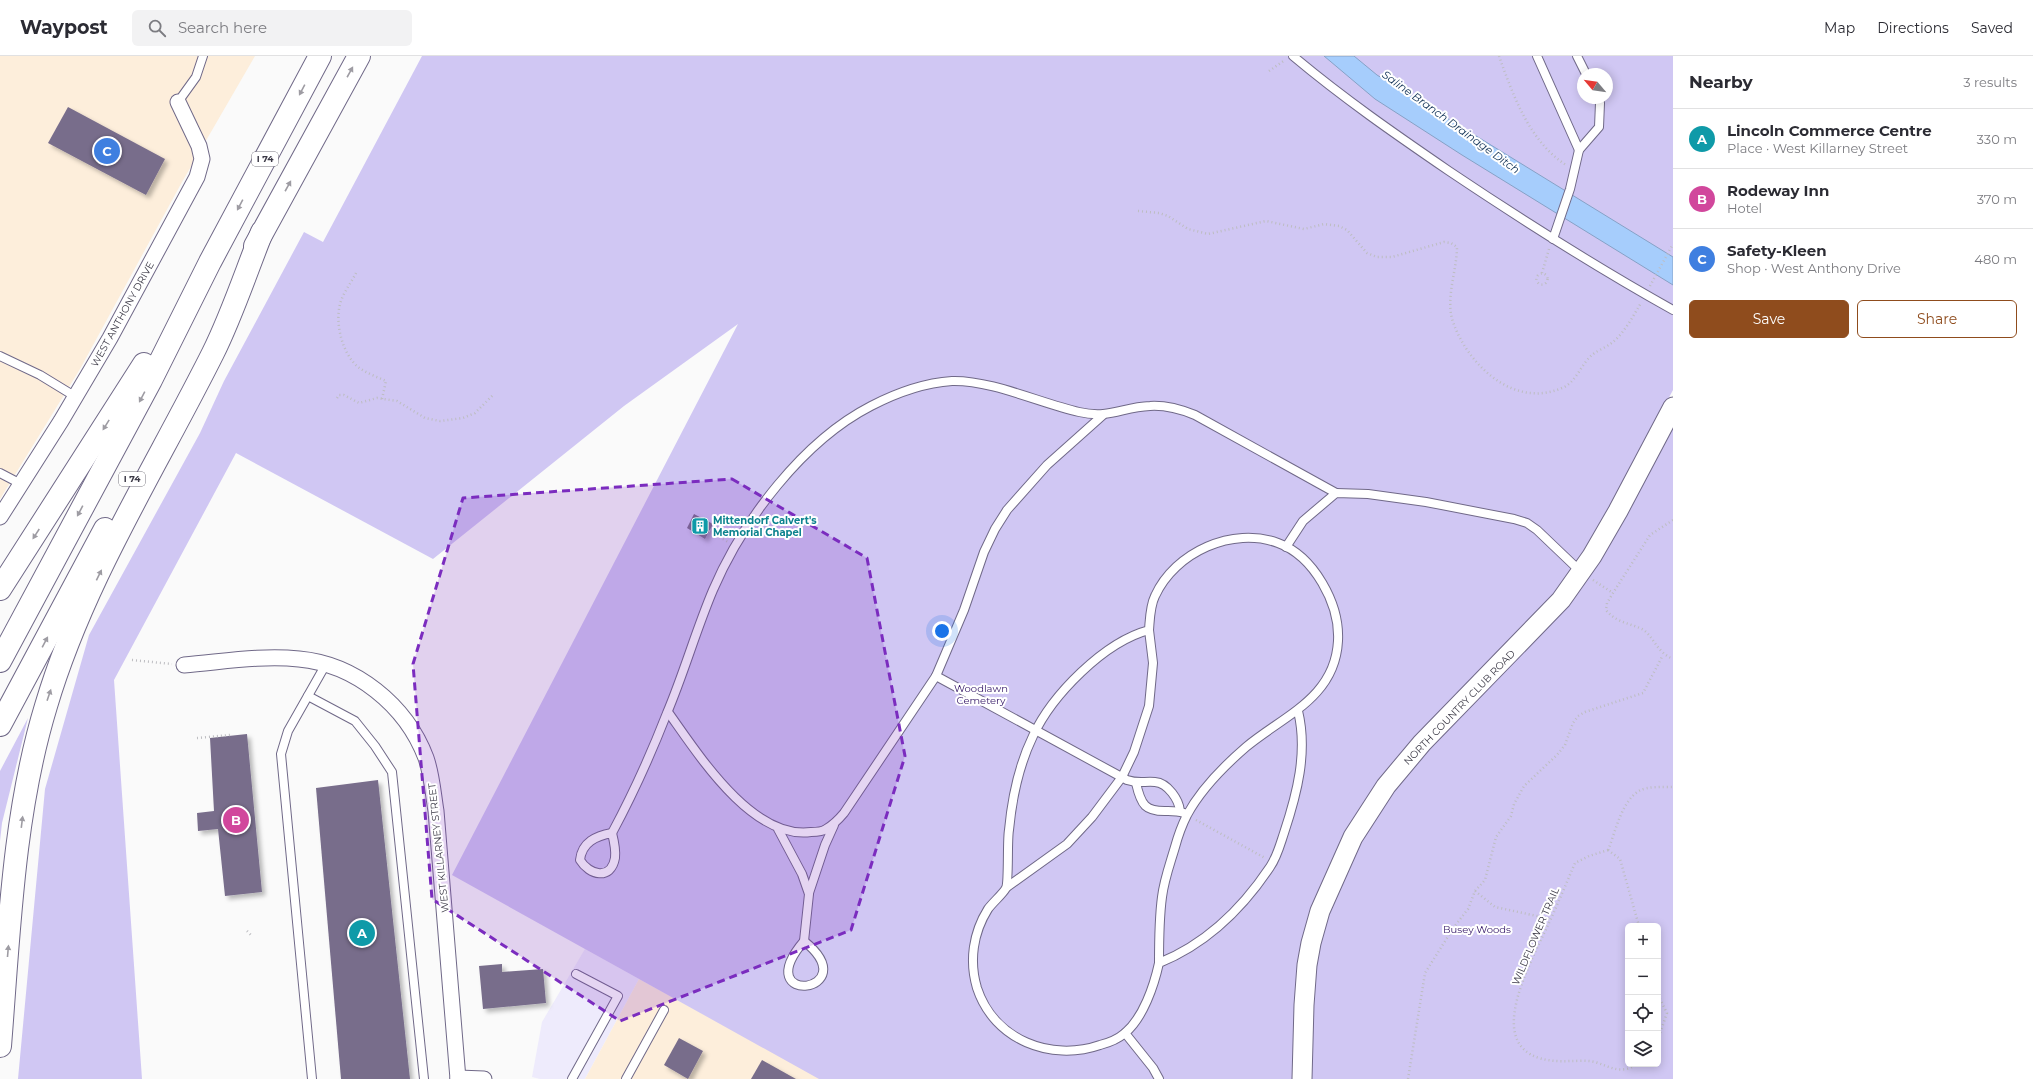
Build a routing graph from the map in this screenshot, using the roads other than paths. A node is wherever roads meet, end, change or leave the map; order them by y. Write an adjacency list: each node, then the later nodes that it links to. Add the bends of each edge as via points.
1 (203, 56): 8 (lane, via 196,77)
2 (320, 56): 13 (highway, I 74, one-way to 13)
3 (359, 56): 11 (highway, I 74, one-way to 3)
4 (1293, 56): 12 (lane, via 1376,121)
5 (1537, 56): 10 (lane)
6 (1577, 56): 7 (lane)
7 (1583, 68)
8 (178, 102): 16 (street, WEST ANTHONY DRIVE, via 199,146 201,166 174,221)
9 (1600, 104): 10 (lane, via 1599,127)
10 (1579, 150): 12 (lane, via 1570,189)
11 (262, 232): 34 (highway, I 74, one-way to 11); 49 (highway, one-way to 11, via 24,805 33,755 46,706 83,608 214,351)
12 (1553, 239): 14 (lane)
13 (210, 262): 25 (highway, one-way to 25); 27 (highway, I 74, one-way to 27)
14 (1673, 310)
15 (0, 356): 16 (lane)
16 (76, 397): 20 (street, WEST ANTHONY DRIVE)
17 (1673, 407): 24 (street, NORTH COUNTRY CLUB ROAD, via 1618,511)
18 (1103, 415): 21 (lane, via 1148,406 1181,409); 30 (lane, via 1047,465 1007,510 984,552 956,631); 33 (lane, via 1057,407 988,386 952,381 913,388 885,398 858,413 820,440 794,467 770,496 736,547 714,588 695,634)
19 (0, 472): 20 (lane)
20 (21, 484): 22 (street, WEST ANTHONY DRIVE)
21 (1336, 494): 23 (lane, via 1303,521); 24 (lane, via 1368,494 1426,502 1527,523)
22 (0, 517)
23 (1286, 547): 26 (lane, via 1264,539 1241,539 1221,542 1193,553 1175,568 1155,596 1150,611); 32 (lane, via 1319,577 1328,592 1337,622 1336,657 1330,672)
24 (1581, 572): 57 (street, NORTH COUNTRY CLUB ROAD, via 1561,600 1534,630 1422,743 1386,786 1353,837 1320,911 1311,943 1304,1005)
25 (0, 589)
26 (1149, 630): 35 (lane, via 1124,639 1101,655 1062,693); 36 (lane, via 1153,663 1149,706 1134,752)
27 (0, 661)
28 (326, 664): 29 (street, WEST KILLARNEY STREET, via 279,658); 31 (lane); 50 (street, WEST KILLARNEY STREET, via 358,678 388,700 407,722 426,758 436,811)
29 (184, 665)
30 (936, 676): 35 (lane); 39 (lane)
31 (308, 696): 51 (lane, via 288,732 281,754); 52 (lane, via 354,722 375,746 392,772)
32 (1298, 711): 38 (lane, via 1246,747 1219,772); 45 (lane, via 1301,721 1301,769 1288,820 1271,867 1234,912 1213,932 1193,947)
33 (668, 712): 40 (lane, via 711,772 730,792); 41 (lane, via 636,788)
34 (0, 725)
35 (1036, 730): 36 (lane); 42 (lane, via 1012,801 1008,832)
36 (1122, 777): 37 (lane); 42 (lane, via 1068,844)
37 (1136, 784): 38 (lane, via 1162,784 1171,792); 38 (lane, via 1139,797 1147,808 1159,812)
38 (1183, 813): 45 (lane, via 1165,877)
39 (835, 823): 40 (lane, via 822,831 805,833); 43 (lane)
40 (778, 828): 43 (lane, via 802,874)
41 (612, 833): 41 (lane, via 601,835 585,846 580,860 592,872 601,874 612,867 615,850)
42 (1007, 887): 48 (lane, via 988,910 980,925 972,957 982,1002 992,1016 1018,1039 1055,1052 1085,1050)
43 (809, 894): 44 (lane)
44 (804, 941): 44 (lane, via 793,954 788,972 791,979 805,987 818,982 823,966 817,952)
45 (1159, 963): 48 (lane, via 1150,996)
46 (576, 974): 54 (lane, via 618,996)
47 (664, 1010): 55 (lane)
48 (1125, 1033): 56 (lane)
49 (0, 1046)
50 (458, 1078): 53 (street)
51 (312, 1079)
52 (424, 1079)
53 (484, 1079)
54 (572, 1079)
55 (626, 1079)
56 (1159, 1079)
57 (1302, 1079)

